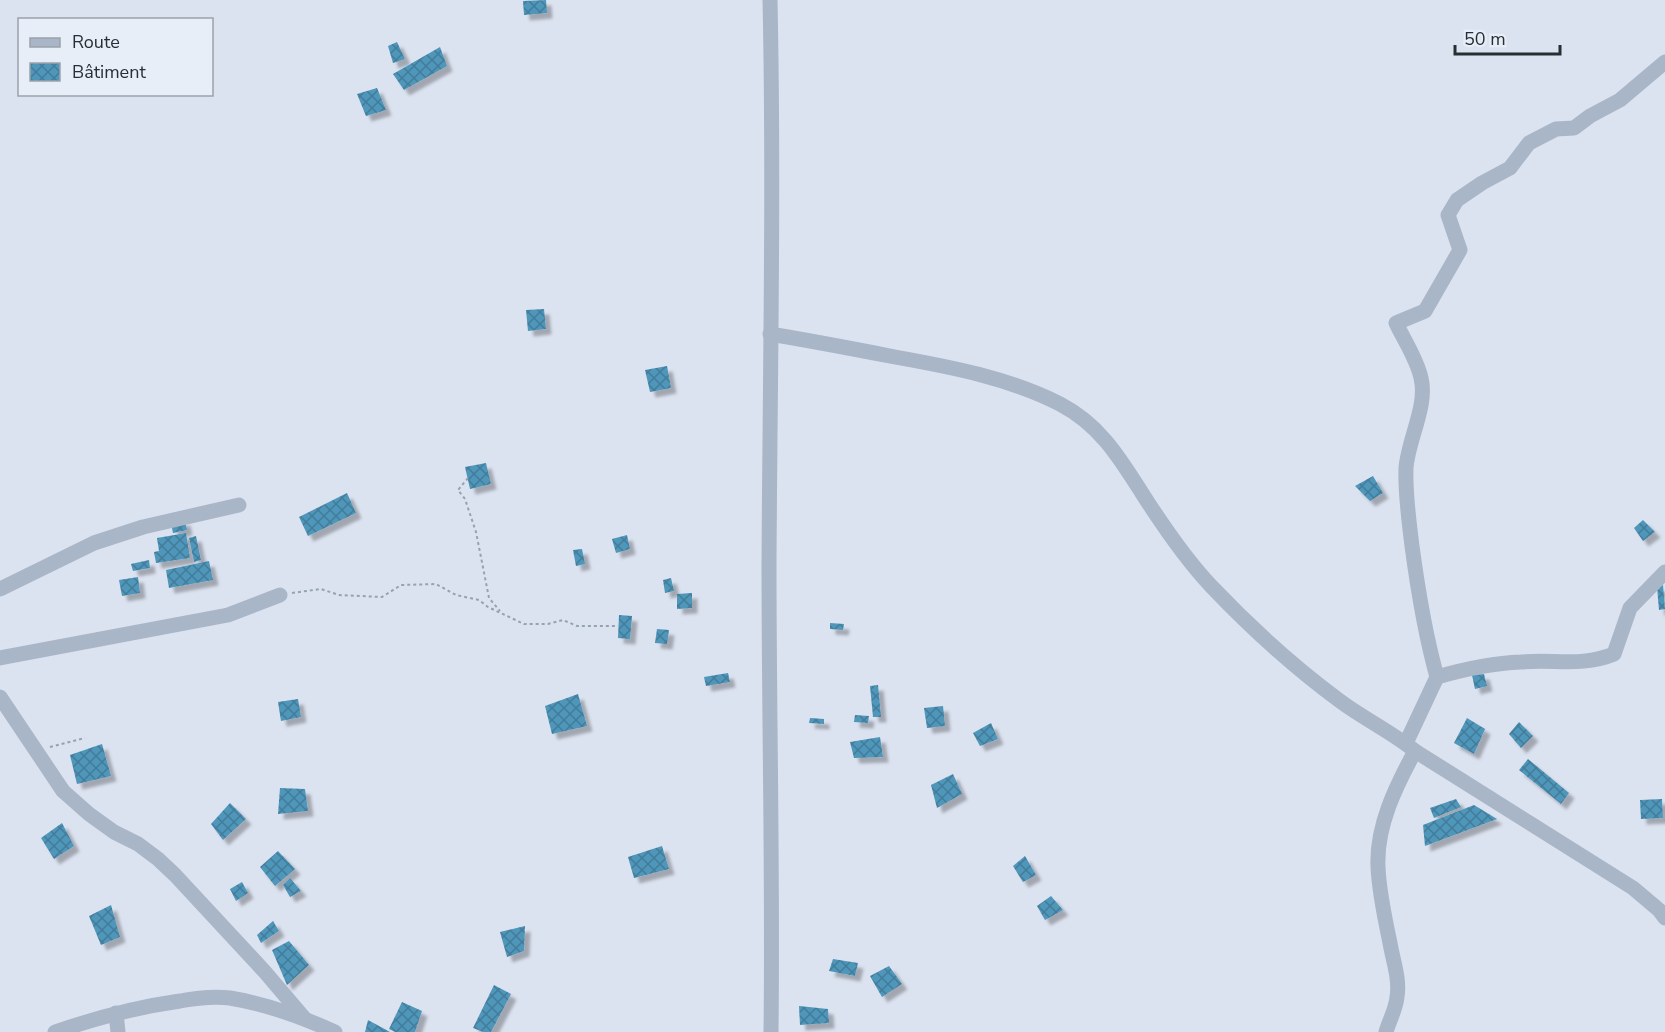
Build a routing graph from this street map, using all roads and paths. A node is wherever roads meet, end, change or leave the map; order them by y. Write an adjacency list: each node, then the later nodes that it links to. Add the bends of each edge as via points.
1 (770, 0): 3 (street)
2 (1665, 62): 12 (street, via 1620,100 1574,128 1556,129 1529,143 1510,168 1457,200 1449,215 1460,250 1425,311 1396,323 1421,378 1422,397 1406,468 1408,519 1420,607)
3 (770, 334): 15 (street, via 985,376 1060,404 1090,424 1113,448 1178,546 1228,604 1341,702); 23 (street)
4 (468, 478): 9 (path, via 458,489 476,532 489,598)
5 (239, 505): 7 (street, via 94,543)
6 (1665, 572): 12 (street, via 1630,608 1614,654 1598,661 1522,662)
7 (0, 588)
8 (280, 595): 9 (path, via 321,589 339,595 382,597 401,585 436,584 456,595 479,600); 11 (street, via 228,615)
9 (502, 614): 10 (path, via 524,624 563,620 577,626)
10 (618, 626)
11 (0, 658)
12 (1437, 677): 15 (street)
13 (0, 698): 16 (street)
14 (85, 738): 16 (path)
15 (1411, 747): 17 (street, via 1633,888); 24 (street, via 1386,816 1379,850 1384,911 1398,984)
16 (36, 749): 19 (street, via 63,791 176,875)
17 (1665, 918)
18 (116, 1013): 19 (street, via 157,1004 229,998); 20 (street); 21 (street)
19 (305, 1019): 22 (street)
20 (55, 1032)
21 (118, 1032)
22 (335, 1032)
23 (771, 1032)
24 (1386, 1032)

